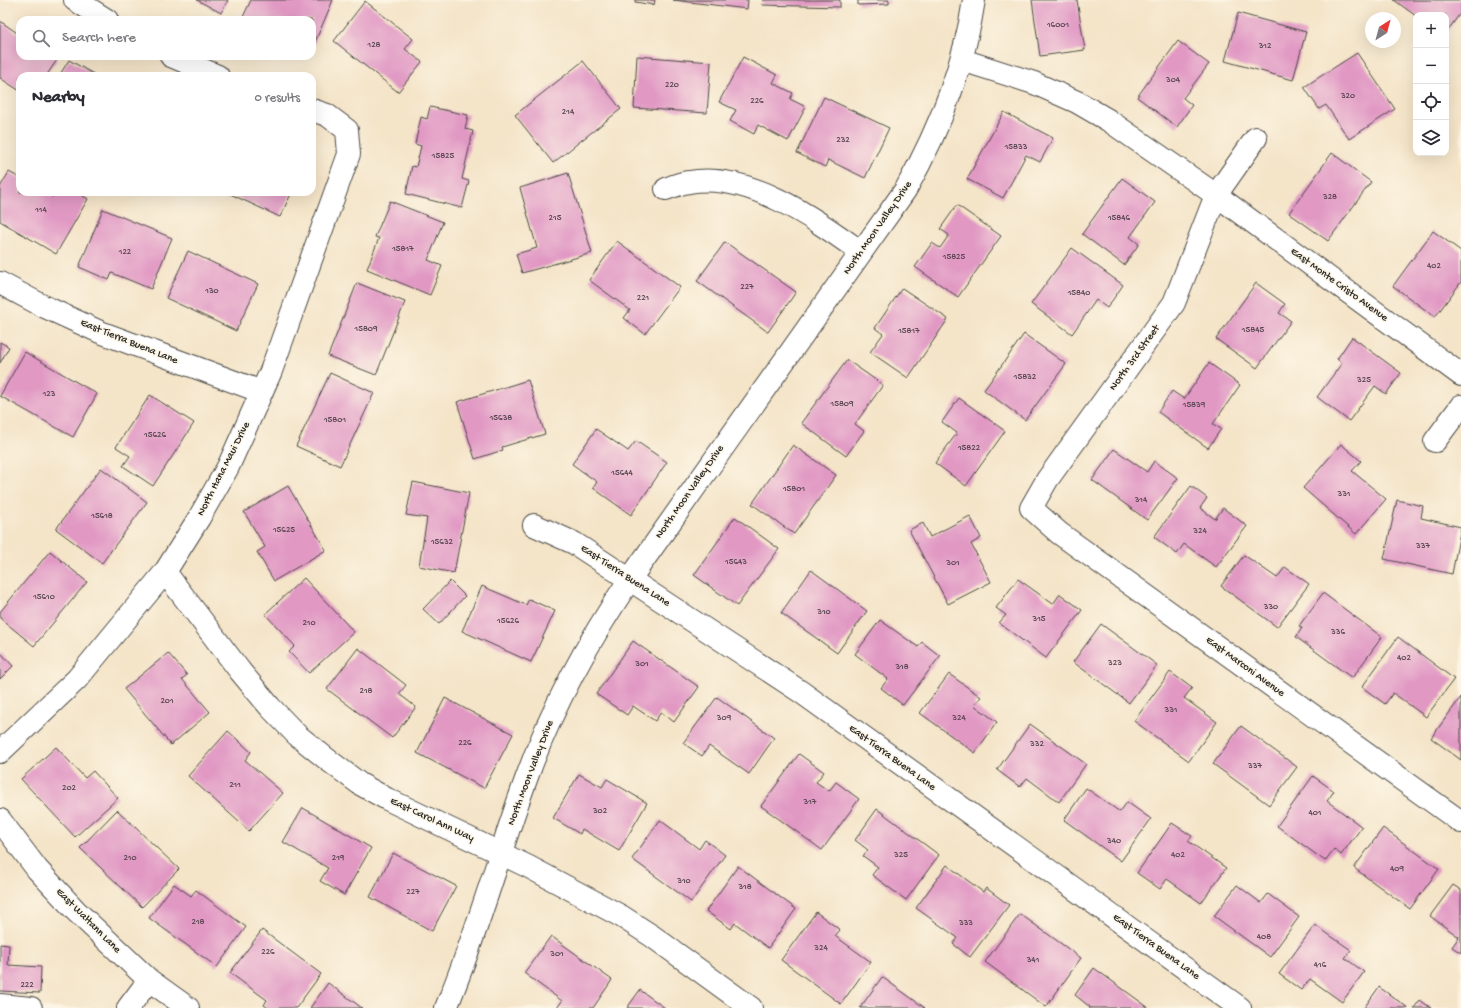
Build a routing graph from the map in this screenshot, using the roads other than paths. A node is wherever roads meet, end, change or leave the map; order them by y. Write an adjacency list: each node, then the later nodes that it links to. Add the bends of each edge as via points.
1 (75, 0): 3 (street)
2 (974, 0): 5 (street, North Moon Valley Drive)
3 (101, 16)
4 (180, 60): 6 (street)
5 (962, 60): 10 (street, East Monte Cristo Avenue, via 1034,83 1077,102 1108,120); 11 (street, North Moon Valley Drive, via 926,153 906,189)
6 (209, 72)
7 (316, 111): 14 (street, North Hana Maui Drive, via 327,115 347,130 349,154)
8 (1256, 138): 10 (street)
9 (666, 189): 11 (street, via 690,181 729,182 765,194 810,217)
10 (1216, 195): 13 (street, East Monte Cristo Avenue); 17 (street, North 3rd Street, via 1174,303 1047,480)
11 (861, 252): 20 (street, North Moon Valley Drive)
12 (0, 283): 14 (street, East Tierra Buena Lane, via 100,332)
13 (1461, 375)
14 (262, 392): 19 (street, North Hana Maui Drive, via 228,467)
15 (1461, 406): 16 (street)
16 (1435, 441)
17 (1031, 508): 23 (street, East Marconi Avenue, via 1059,533)
18 (534, 525): 20 (street, East Tierra Buena Lane, via 574,543)
19 (165, 572): 21 (street, North Hana Maui Drive, via 77,679); 24 (street, East Carol Ann Way, via 240,671 297,735 360,784)
20 (630, 579): 24 (street, North Moon Valley Drive, via 600,624 556,707 528,773); 30 (street, East Tierra Buena Lane, via 801,692)
21 (0, 752)
22 (0, 820): 25 (street, East Waltann Lane, via 37,869 76,911)
23 (1461, 822)
24 (502, 854): 28 (street, North Moon Valley Drive); 29 (street, East Carol Ann Way, via 621,916)
25 (149, 980): 26 (street); 27 (street, East Waltann Lane)
26 (128, 1008)
27 (188, 1008)
28 (446, 1008)
29 (751, 1008)
30 (1240, 1008)

